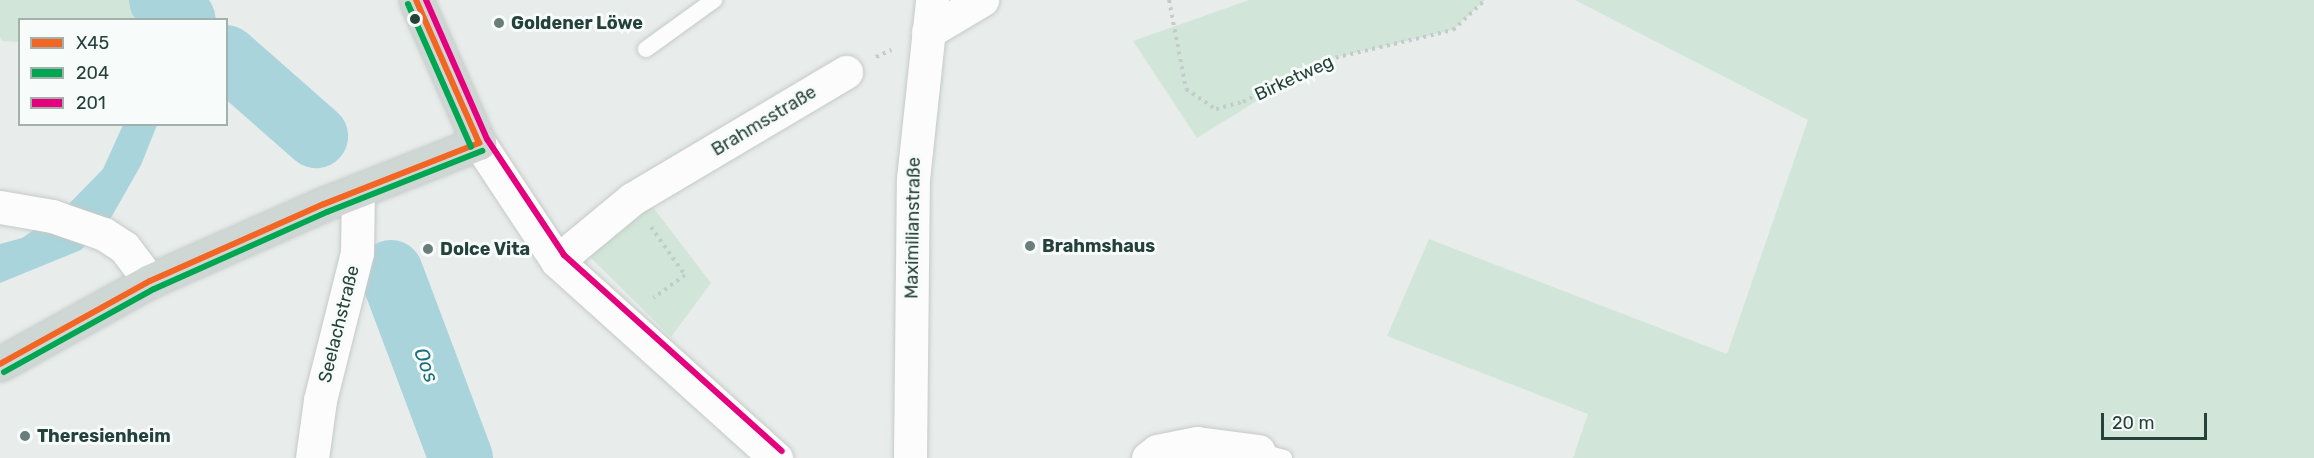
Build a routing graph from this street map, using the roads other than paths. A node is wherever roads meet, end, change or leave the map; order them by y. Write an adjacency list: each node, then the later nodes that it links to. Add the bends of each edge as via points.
1 (416, 0): 8 (main road)
2 (714, 0): 6 (lane)
3 (932, 0): 5 (street, Maximilianstraße)
4 (982, 0): 5 (street)
5 (928, 32): 17 (street, Maximilianstraße, via 913,179)
6 (646, 49)
7 (846, 72): 11 (street, Brahmsstraße, via 632,199)
8 (479, 143): 9 (main road); 11 (street)
9 (358, 190): 12 (main road); 15 (street, Seelachstraße, via 357,254 320,400)
10 (0, 207): 12 (street, via 52,216 104,234 124,247)
11 (557, 261): 16 (street, via 636,336)
12 (150, 280): 13 (main road)
13 (0, 364)
14 (1271, 454): 18 (street, via 1197,443 1157,451)
15 (312, 458)
16 (777, 458)
17 (910, 458)
18 (1148, 458)

